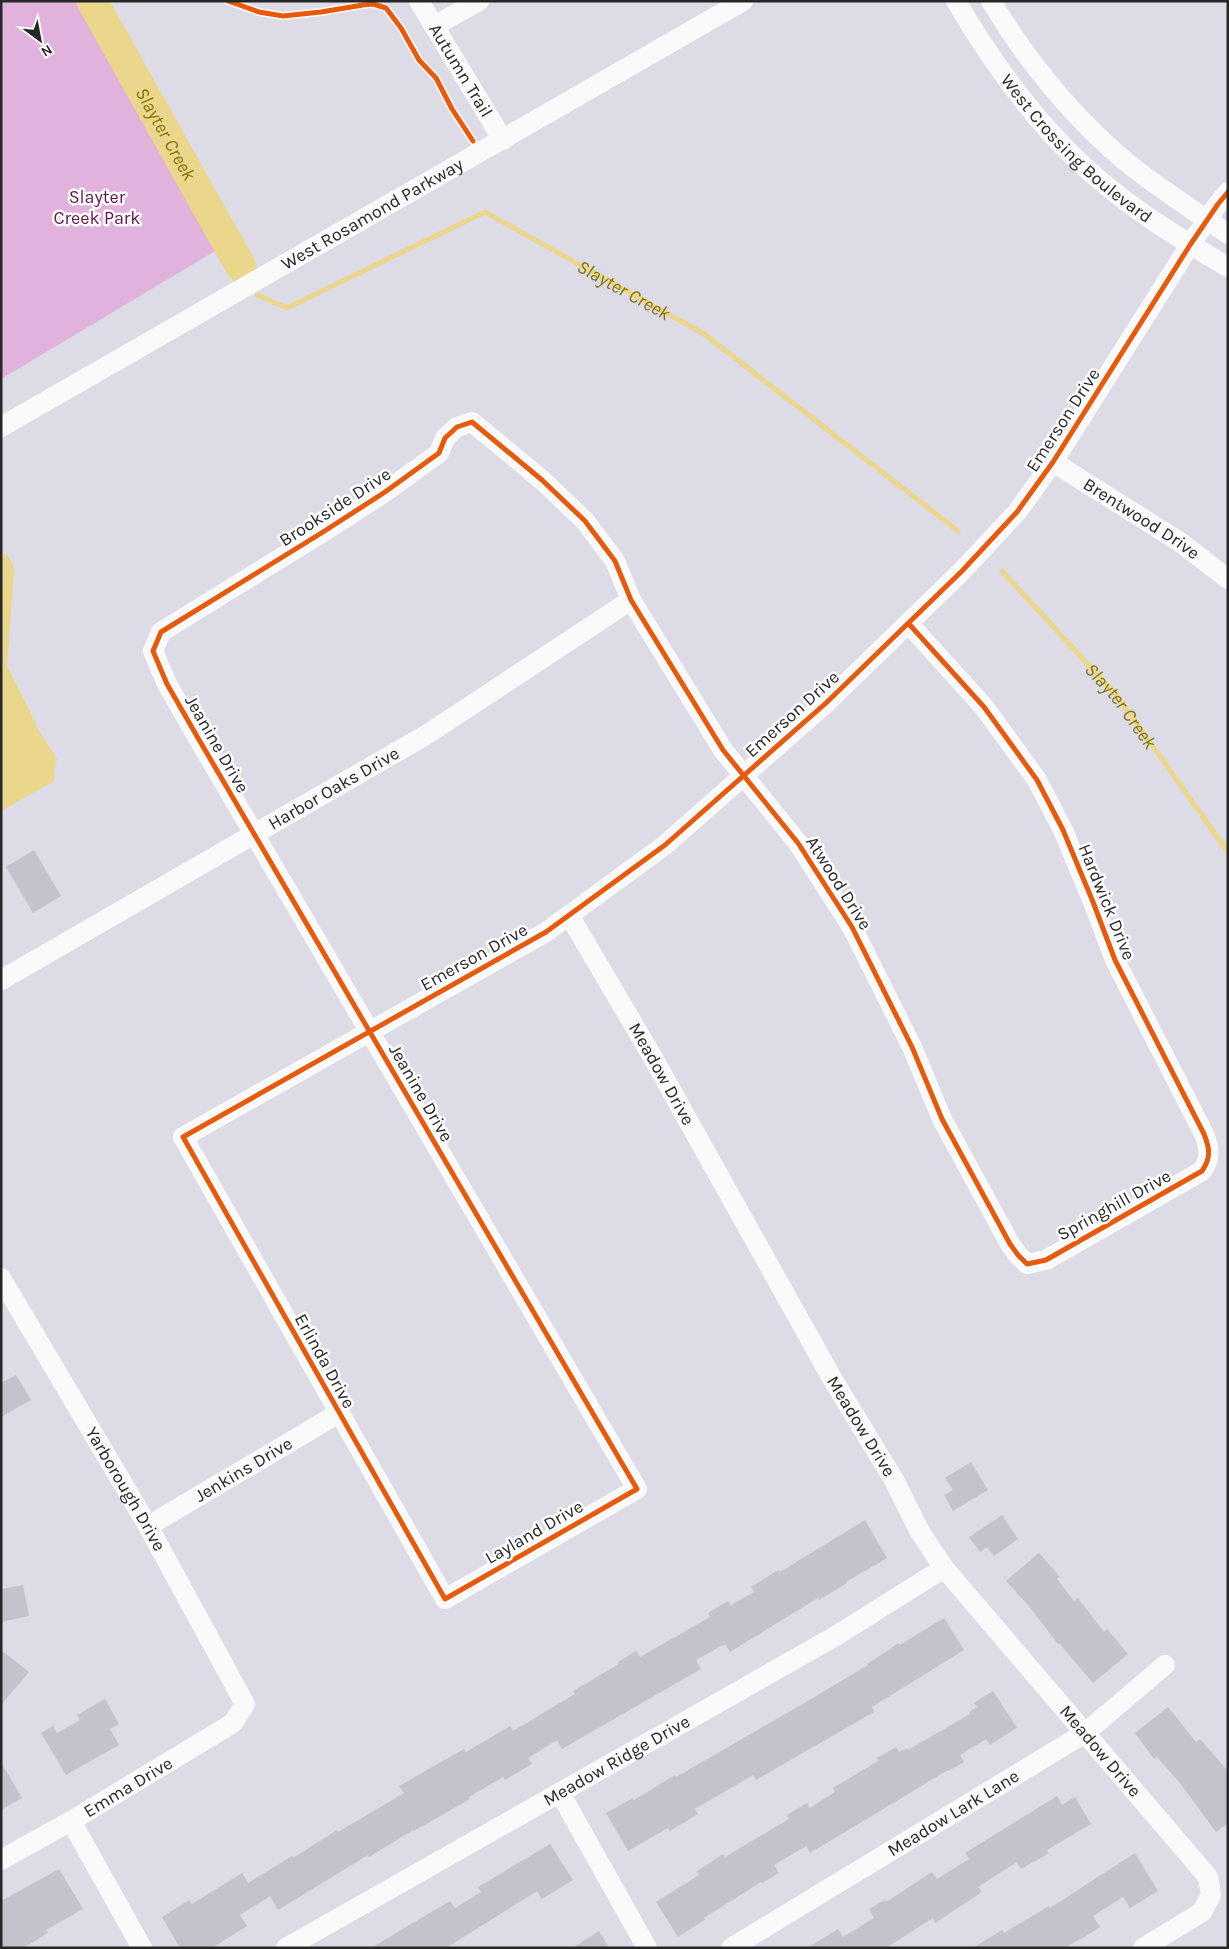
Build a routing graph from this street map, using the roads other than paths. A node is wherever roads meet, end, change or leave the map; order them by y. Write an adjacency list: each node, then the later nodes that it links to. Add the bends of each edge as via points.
1 (419, 1): 6 (street, Autumn Trail)
2 (479, 1): 6 (street)
3 (743, 1): 7 (street, West Rosamond Parkway)
4 (956, 1): 11 (street, West Crossing Boulevard, via 1006,78 1068,151 1129,204)
5 (990, 1): 9 (street, West Crossing Boulevard, via 1027,56 1073,112 1125,160)
6 (434, 26): 7 (street, Autumn Trail)
7 (503, 140): 13 (street, West Rosamond Parkway)
8 (1228, 192): 9 (street, Emerson Drive)
9 (1207, 219): 10 (street, West Crossing Boulevard); 11 (street, Emerson Drive)
10 (1228, 234)
11 (1190, 245): 12 (street, West Crossing Boulevard); 15 (street, Emerson Drive)
12 (1228, 267)
13 (1, 427)
14 (486, 434): 17 (street, Atwood Drive, via 585,521 615,560); 18 (street, Brookside Drive, via 472,422 457,427 445,438 438,453 385,492)
15 (1053, 462): 16 (street, Brentwood Drive, via 1180,542); 19 (street, Emerson Drive, via 1017,512)
16 (1228, 579)
17 (631, 600): 20 (street, Atwood Drive, via 723,750); 21 (street, Harbor Oaks Drive, via 426,735)
18 (188, 614): 21 (street, Jeanine Drive, via 161,632 153,651 167,684)
19 (909, 624): 20 (street, Emerson Drive, via 826,704); 26 (street, Hardwick Drive, via 984,708 1037,780 1063,830 1115,960 1204,1134)
20 (744, 776): 22 (street, Emerson Drive, via 666,845); 27 (street, Atwood Drive, via 798,843 852,926 912,1047 942,1120 1010,1244)
21 (254, 835): 23 (street, Harbor Oaks Drive); 24 (street, Jeanine Drive)
22 (569, 915): 24 (street, Emerson Drive, via 546,932); 33 (street, Meadow Drive, via 894,1480 920,1532)
23 (1, 980)
24 (369, 1031): 25 (street, Emerson Drive); 31 (street, Jeanine Drive)
25 (183, 1137): 30 (street, Erlinda Drive)
26 (1209, 1162): 27 (street, Springhill Drive, via 1202,1171 1046,1260)
27 (1028, 1264)
28 (1, 1278): 29 (street, Yarborough Drive)
29 (8, 1308): 32 (street, Yarborough Drive)
30 (339, 1413): 32 (street, Jenkins Drive); 34 (street, Erlinda Drive)
31 (637, 1489): 34 (street, Layland Drive)
32 (148, 1526): 36 (street, Yarborough Drive)
33 (944, 1568): 37 (street, Meadow Drive); 38 (street, Meadow Ridge Drive, via 834,1637)
34 (445, 1599)
35 (1165, 1665): 37 (street, Meadow Lark Lane)
36 (245, 1704): 39 (street, Emma Drive, via 233,1723)
37 (1085, 1733): 44 (street, Meadow Lark Lane); 45 (street, Meadow Drive, via 1208,1877 1211,1895 1202,1912)
38 (560, 1793): 42 (street, Meadow Ridge Drive); 43 (street)
39 (71, 1821): 40 (street, Emma Drive); 41 (street)
40 (1, 1860)
41 (142, 1948)
42 (286, 1948)
43 (647, 1948)
44 (731, 1948)
45 (1143, 1948)

